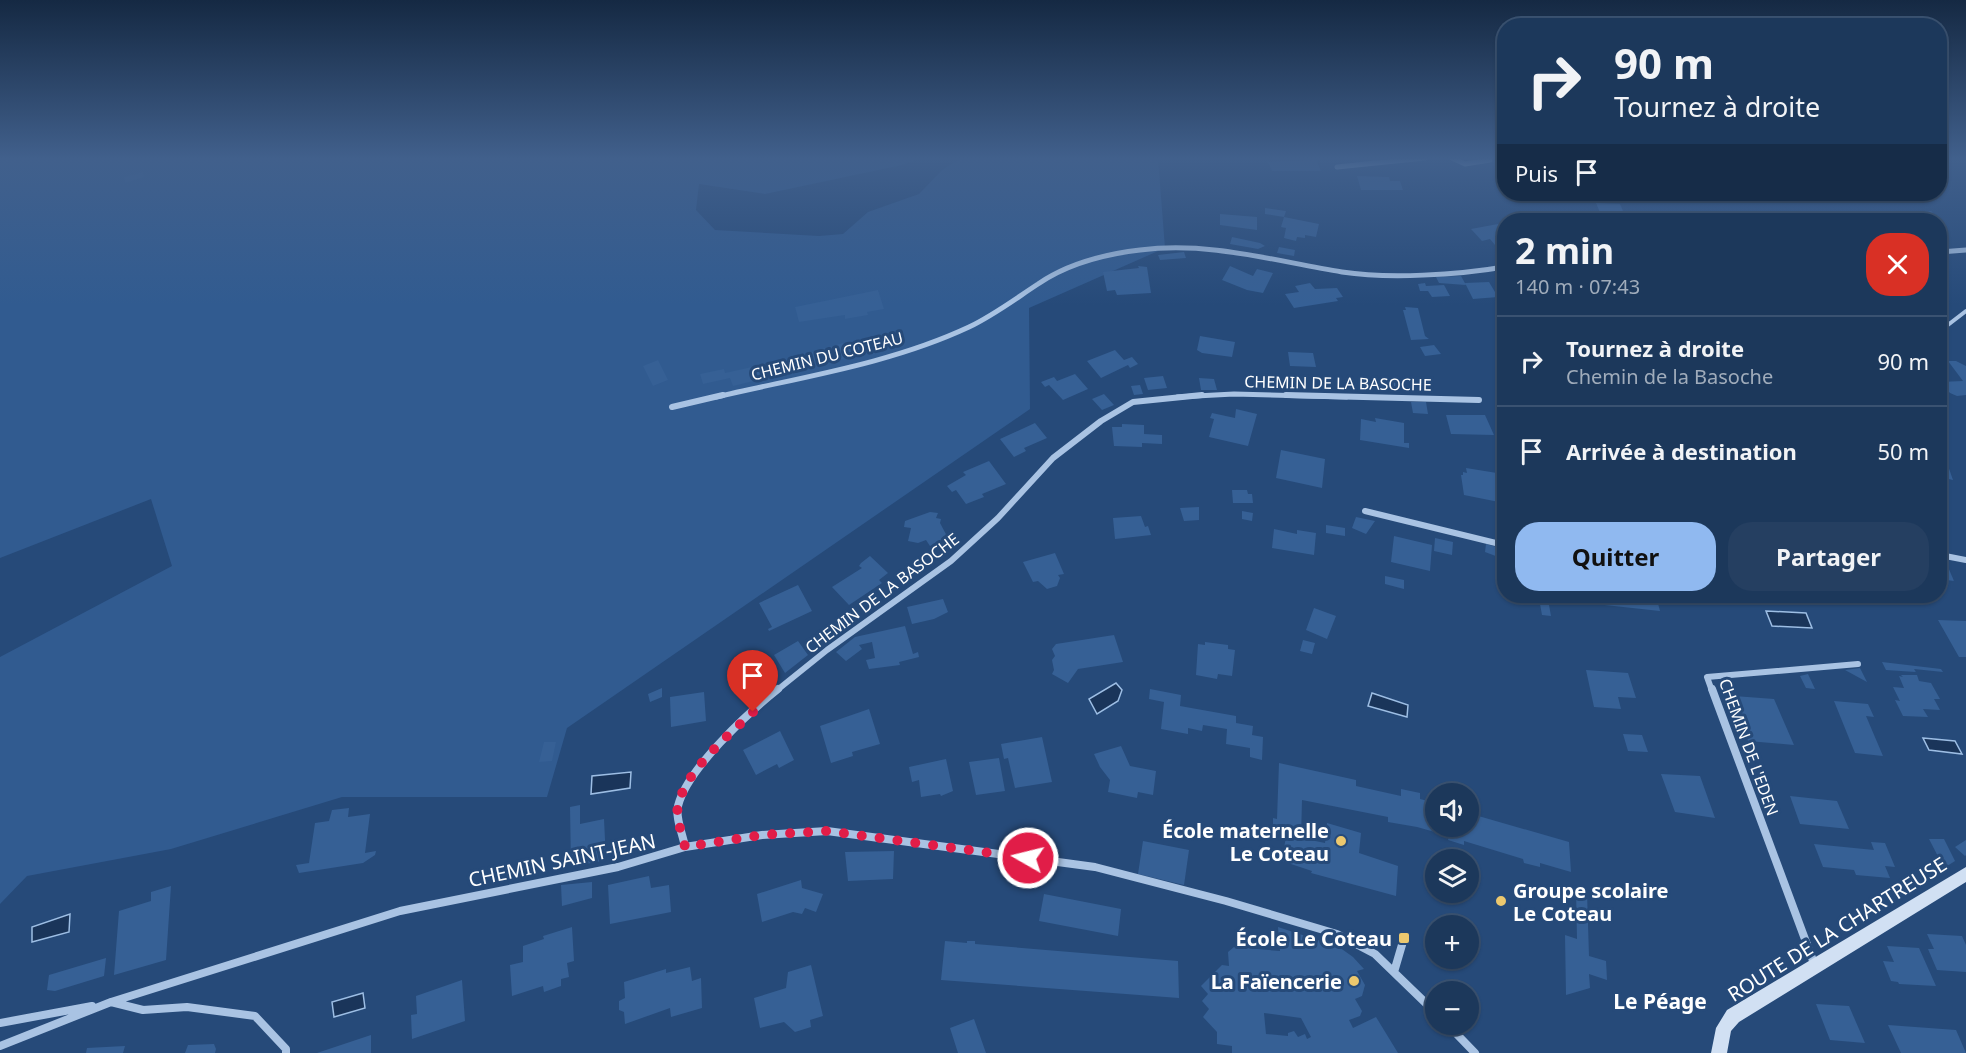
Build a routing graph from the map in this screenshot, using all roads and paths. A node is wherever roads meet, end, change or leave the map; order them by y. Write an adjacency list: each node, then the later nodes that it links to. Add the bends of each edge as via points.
1 (1966, 250): 2 (street)
2 (1947, 251)
3 (1497, 268): 7 (street, CHEMIN DU COTEAU, via 1471,273 1378,274 1344,272 1221,249 1182,246 1138,250 1086,261 1039,283 969,327 898,355)
4 (1966, 311): 5 (lane)
5 (1947, 326)
6 (1479, 400): 13 (street, CHEMIN DE LA BASOCHE, via 1234,394 1133,402 1053,458 998,519 957,556 767,698 711,753 686,785 677,808)
7 (672, 407)
8 (1365, 512): 9 (street)
9 (1497, 543)
10 (1947, 556): 11 (street)
11 (1966, 560)
12 (1858, 664): 16 (street, CHEMIN DE L'EDEN, via 1707,677)
13 (685, 847): 17 (street, CHEMIN SAINT-JEAN, via 762,835 827,831 1095,867 1337,934 1376,954); 18 (street, CHEMIN SAINT-JEAN, via 618,867 400,911)
14 (1966, 874): 16 (main road, ROUTE DE LA CHARTREUSE)
15 (1404, 938): 17 (street)
16 (1815, 966): 25 (main road, ROUTE DE LA CHARTREUSE, via 1733,1016 1724,1028)
17 (1394, 972): 19 (street, CHEMIN SAINT-JEAN)
18 (111, 1002): 20 (street); 22 (street, CHEMIN SAINT-JEAN); 23 (street, via 143,1010 187,1007 255,1016)
19 (1425, 1002)
20 (0, 1023)
21 (1458, 1035): 24 (street)
22 (0, 1046)
23 (286, 1053)
24 (1475, 1053)
25 (1719, 1053)

